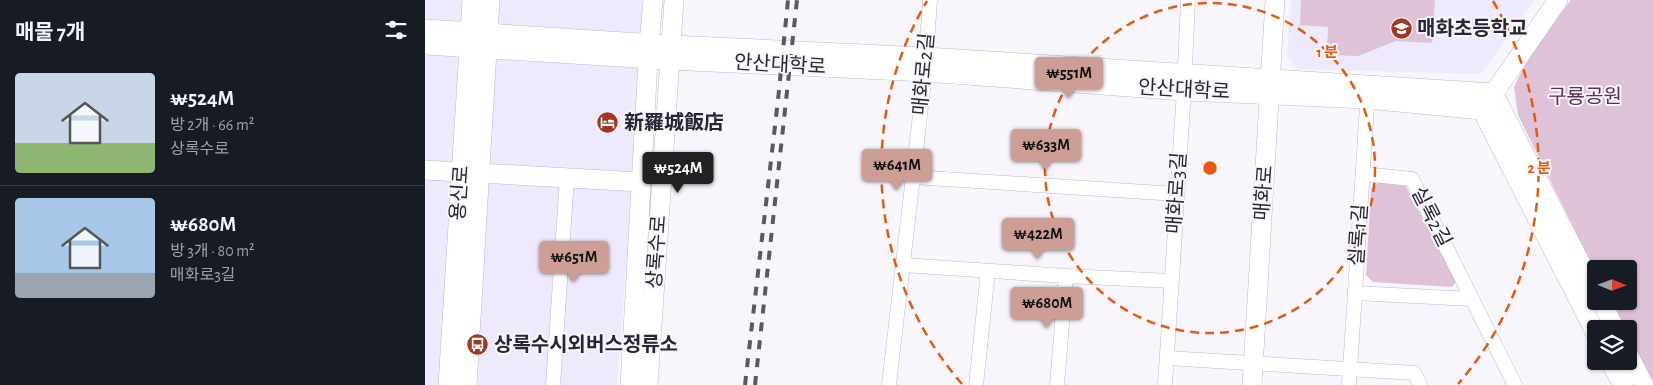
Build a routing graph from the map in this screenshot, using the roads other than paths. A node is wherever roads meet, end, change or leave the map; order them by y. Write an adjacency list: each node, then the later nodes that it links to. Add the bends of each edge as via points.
1 (472, 0): 10 (street, 용신로)
2 (490, 0): 10 (street, 용신로)
3 (653, 0): 12 (street, 상록수로)
4 (674, 0): 13 (street, 상록수로)
5 (930, 0): 14 (street, 매화로2길)
6 (1189, 0): 15 (street, 매화로3길)
7 (1275, 0): 16 (street, 매화로)
8 (1558, 0): 18 (street)
9 (425, 29): 10 (street, 안산대학로)
10 (479, 40): 11 (street, 안산대학로); 12 (street, 안산대학로); 21 (street, 용신로)
11 (425, 45)
12 (649, 51): 13 (street, 안산대학로); 25 (street, 상록수로)
13 (670, 52): 14 (street, 안산대학로); 45 (street, 상록수로)
14 (925, 64): 15 (street, 안산대학로); 23 (street, 매화로2길)
15 (1185, 82): 16 (street, 안산대학로); 26 (street, 매화로3길)
16 (1271, 87): 17 (street, 안산대학로); 36 (street, 매화로)
17 (1368, 92): 18 (street, 안산대학로); 19 (street, 안산대학로); 22 (street, 실록1길)
18 (1493, 93): 19 (street); 30 (street)
19 (1482, 110): 34 (street)
20 (425, 170): 21 (street)
21 (471, 173): 24 (street); 41 (street, 용신로); 42 (street, 용신로)
22 (1363, 174): 32 (street, 실록1길); 33 (street, 실록2길, via 1412,179)
23 (913, 177): 26 (street); 27 (street, 매화로2길)
24 (567, 178): 25 (street); 43 (street)
25 (641, 182): 44 (street, 상록수로)
26 (1177, 194): 31 (street, 매화로3길)
27 (903, 266): 28 (street); 46 (street, 매화로2길)
28 (988, 272): 29 (street); 47 (street)
29 (1066, 276): 31 (street); 48 (street)
30 (1587, 276)
31 (1172, 280): 35 (street, 매화로3길)
32 (1355, 293): 33 (street); 37 (street, 실록1길)
33 (1472, 299): 53 (street, 실록2길)
34 (1589, 320)
35 (1167, 358): 36 (street); 49 (street, 매화로3길)
36 (1253, 362): 37 (street); 50 (street, 매화로)
37 (1350, 368): 51 (street, 실록1길); 52 (street, via 1414,373)
38 (1614, 370): 40 (street)
39 (1636, 370): 54 (street)
40 (1620, 384)
41 (448, 385)
42 (467, 385)
43 (553, 385)
44 (630, 385)
45 (648, 385)
46 (889, 385)
47 (976, 385)
48 (1057, 385)
49 (1165, 385)
50 (1252, 385)
51 (1349, 385)
52 (1420, 385)
53 (1515, 385)
54 (1644, 385)

